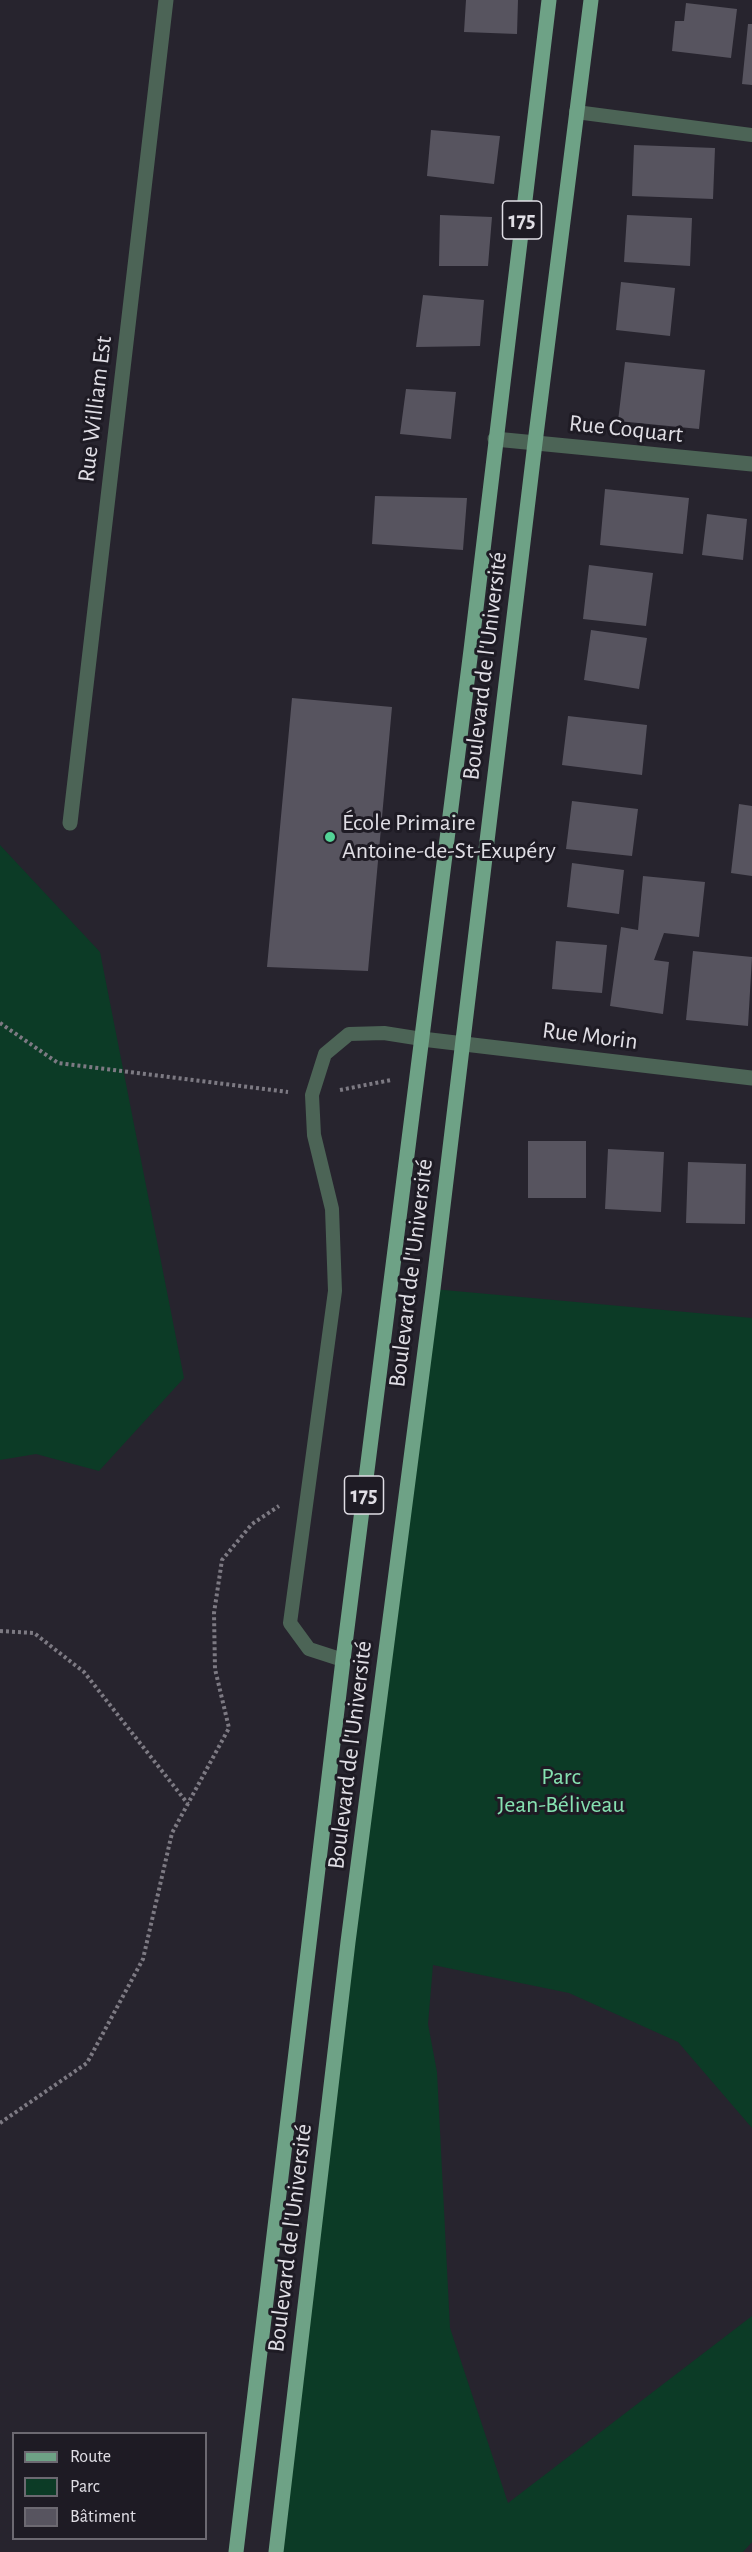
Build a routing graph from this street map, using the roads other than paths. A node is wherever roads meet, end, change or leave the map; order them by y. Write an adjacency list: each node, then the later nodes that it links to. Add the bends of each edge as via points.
1 (166, 0): 9 (street, Rue William Est)
2 (549, 0): 6 (main road, Boulevard de l'Université / 175)
3 (591, 0): 4 (main road, Boulevard de l'Université / 175)
4 (576, 112): 5 (lane); 7 (main road, Boulevard de l'Université / 175)
5 (752, 135)
6 (495, 439): 7 (street, Rue Coquart); 10 (main road, Boulevard de l'Université / 175)
7 (535, 443): 8 (street, Rue Coquart); 11 (main road, Boulevard de l'Université / 175)
8 (752, 464)
9 (70, 823)
10 (422, 1039): 11 (street, Rue Morin); 13 (main road, Boulevard de l'Université / 175); 13 (lane, via 384,1033 349,1034 325,1054 312,1095 314,1135 332,1209 335,1291 290,1623 309,1649)
11 (463, 1043): 12 (street, Rue Morin); 15 (main road, Boulevard de l'Université / 175, via 348,1942)
12 (752, 1078)
13 (343, 1659): 14 (main road, Boulevard de l'Université / 175)
14 (236, 2552)
15 (276, 2552)

